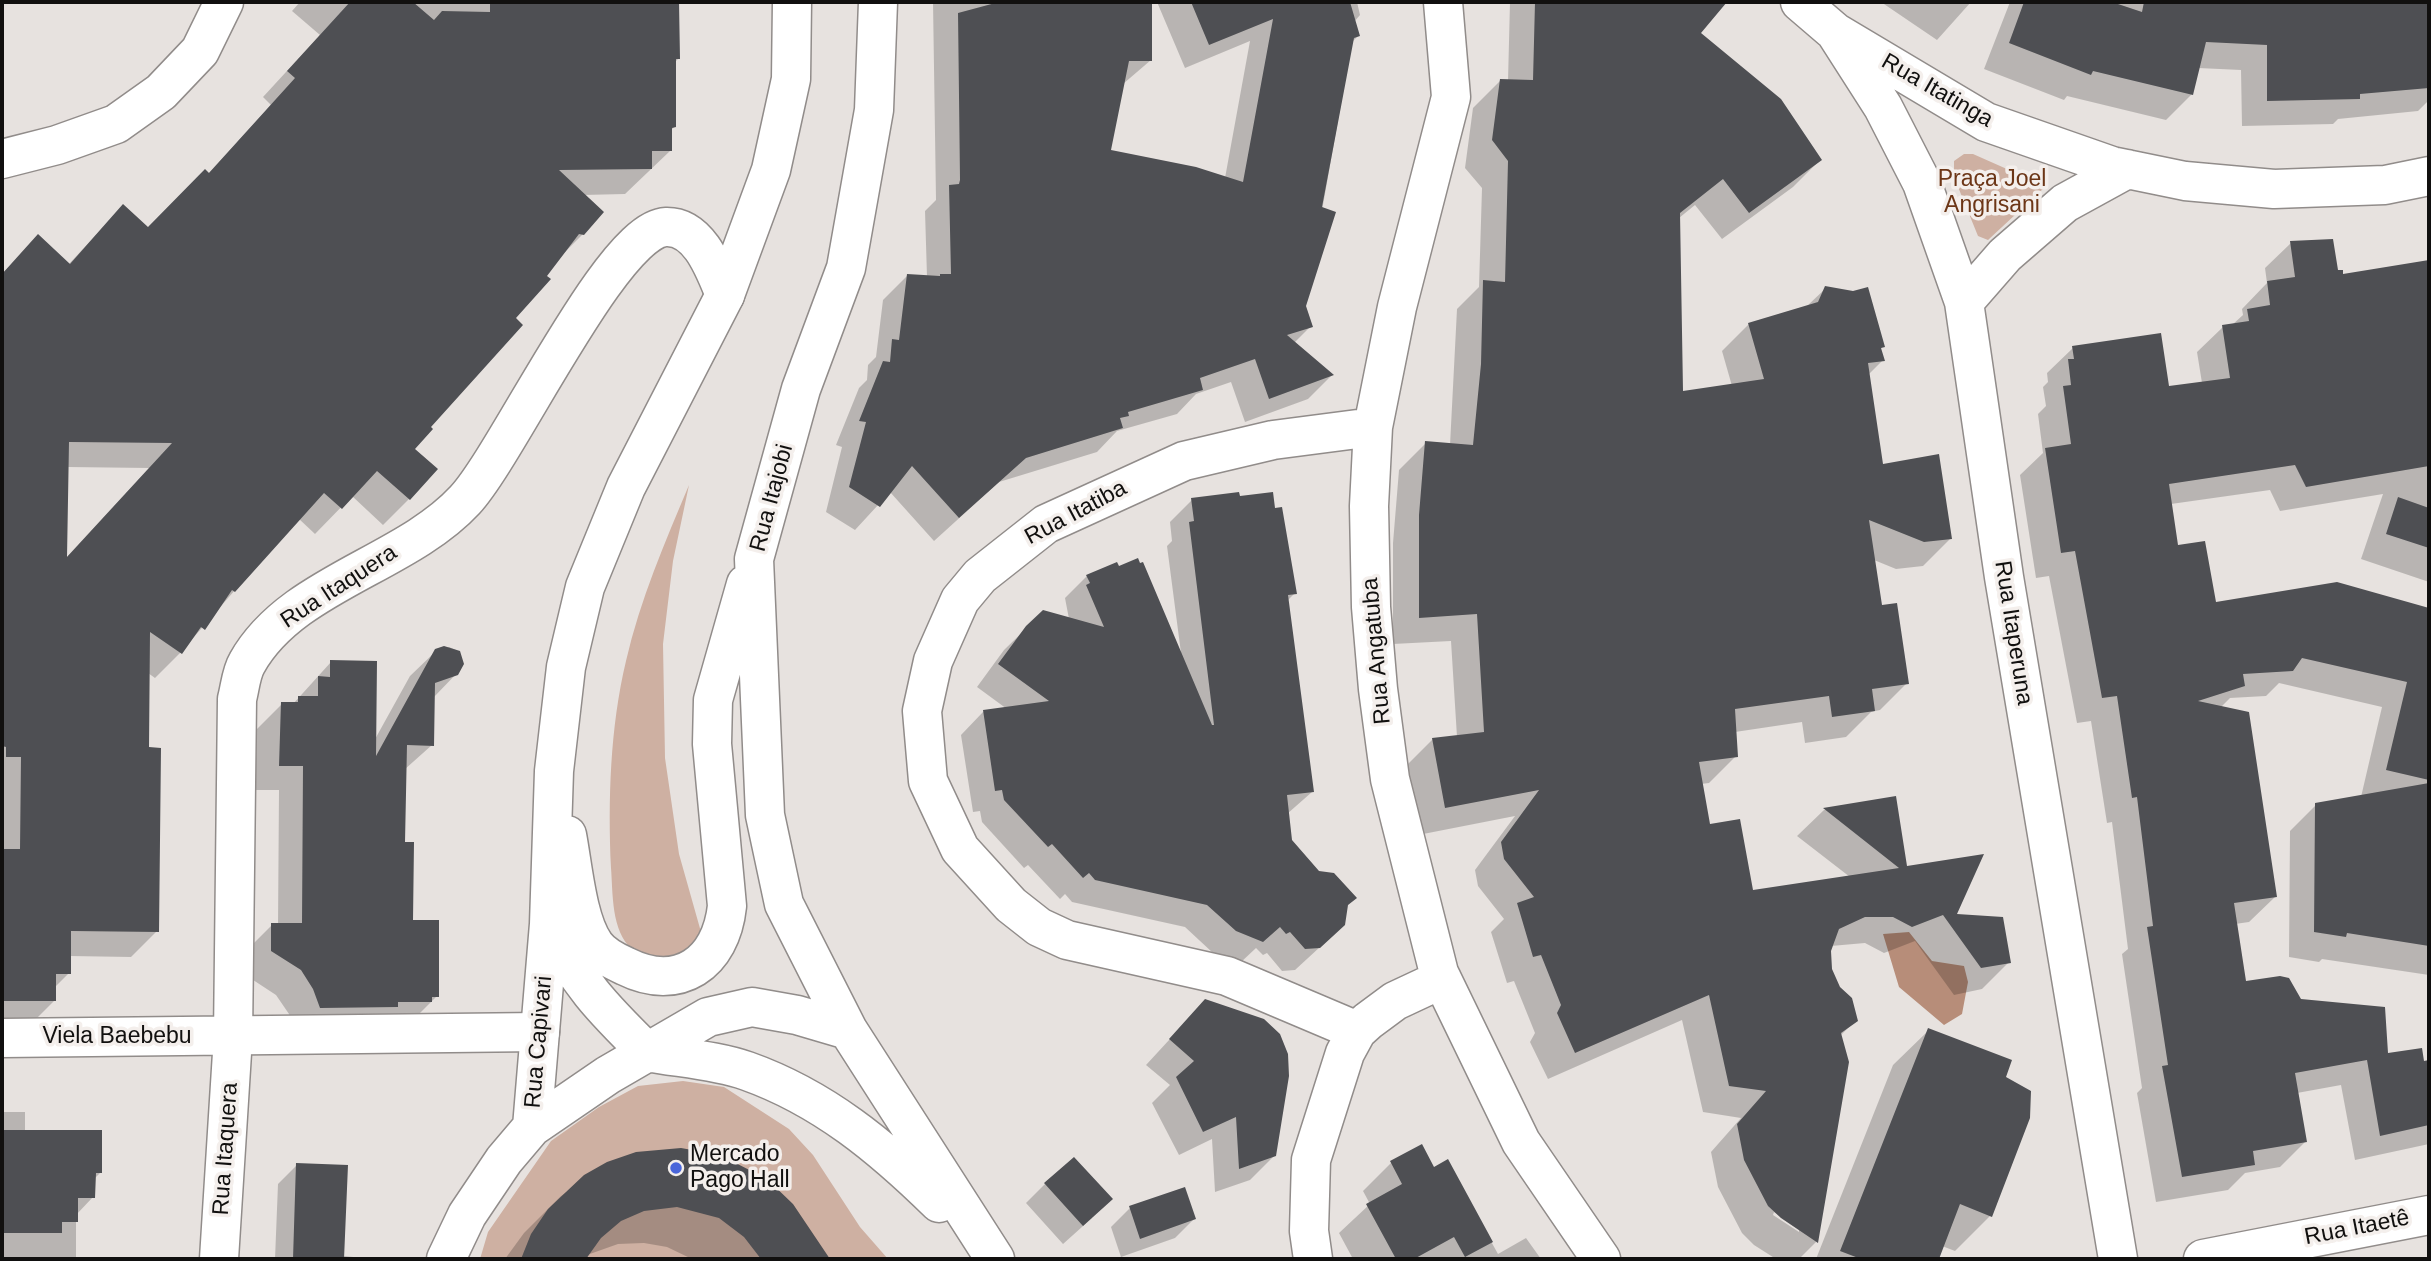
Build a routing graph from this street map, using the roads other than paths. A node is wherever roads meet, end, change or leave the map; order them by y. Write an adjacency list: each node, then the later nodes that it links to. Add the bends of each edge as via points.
1 (224, 2): 7 (street, via 200,51 161,92 116,124)
2 (792, 2): 10 (street, via 786,113 771,170)
3 (878, 2): 13 (street, Rua Itajobi, via 874,110 845,268 801,389)
4 (1443, 2): 12 (street, Rua Angatuba, via 1451,97 1397,307)
5 (1800, 2): 6 (street, Rua Itatinga)
6 (1835, 32): 8 (street, Rua Itatinga, via 1986,122); 11 (street, Rua Itaperuna, via 1883,107 1922,183)
7 (2, 159)
8 (2127, 169): 9 (street, Rua Itatinga, via 2185,181 2274,189 2385,185); 11 (street, via 2065,203 2005,255)
9 (2429, 176)
10 (725, 295): 14 (street, via 626,486 585,587 566,667); 20 (street, Rua Itaquera, via 712,262 684,232 666,227 646,234 579,319 489,470 466,500 437,526 291,614 264,638 245,665 237,699)
11 (1964, 302): 30 (street, Rua Itaperuna, via 2004,577)
12 (1373, 427): 16 (street, Rua Angatuba, via 1368,506 1380,702 1390,779); 18 (street, Rua Itatiba, via 1273,440 1184,461 1046,524 988,569 960,600 933,661 922,711 928,781 960,849 1011,905 1039,927 1068,940 1227,976)
13 (754, 559): 14 (street, via 712,700 727,906 725,928 715,951 698,965 673,977 654,977 609,958 595,946 585,925); 17 (street, Rua Itajobi, via 765,815 784,904)
14 (554, 771): 15 (street)
15 (549, 924): 19 (street, Rua Capivari); 22 (street, via 585,988)
16 (1441, 979): 18 (street, via 1395,1001); 29 (street, Rua Angatuba, via 1521,1142)
17 (848, 1030): 22 (street, via 752,1007 708,1017); 25 (street, Rua Itajobi)
18 (1357, 1031): 28 (street, via 1345,1053 1311,1160)
19 (540, 1032): 20 (street, Viela Baebebu); 23 (street, Rua Capivari)
20 (233, 1037): 21 (street, Viela Baebebu); 26 (street, Rua Itaquera)
21 (2, 1038)
22 (647, 1052): 23 (street); 25 (street, via 746,1070 830,1109 888,1152)
23 (532, 1127): 27 (street, Rua Capivari, via 467,1215)
24 (2429, 1215): 31 (street, Rua Itaetê)
25 (991, 1255)
26 (219, 1259)
27 (446, 1259)
28 (1313, 1259)
29 (1601, 1259)
30 (2118, 1259)
31 (2203, 1259)

